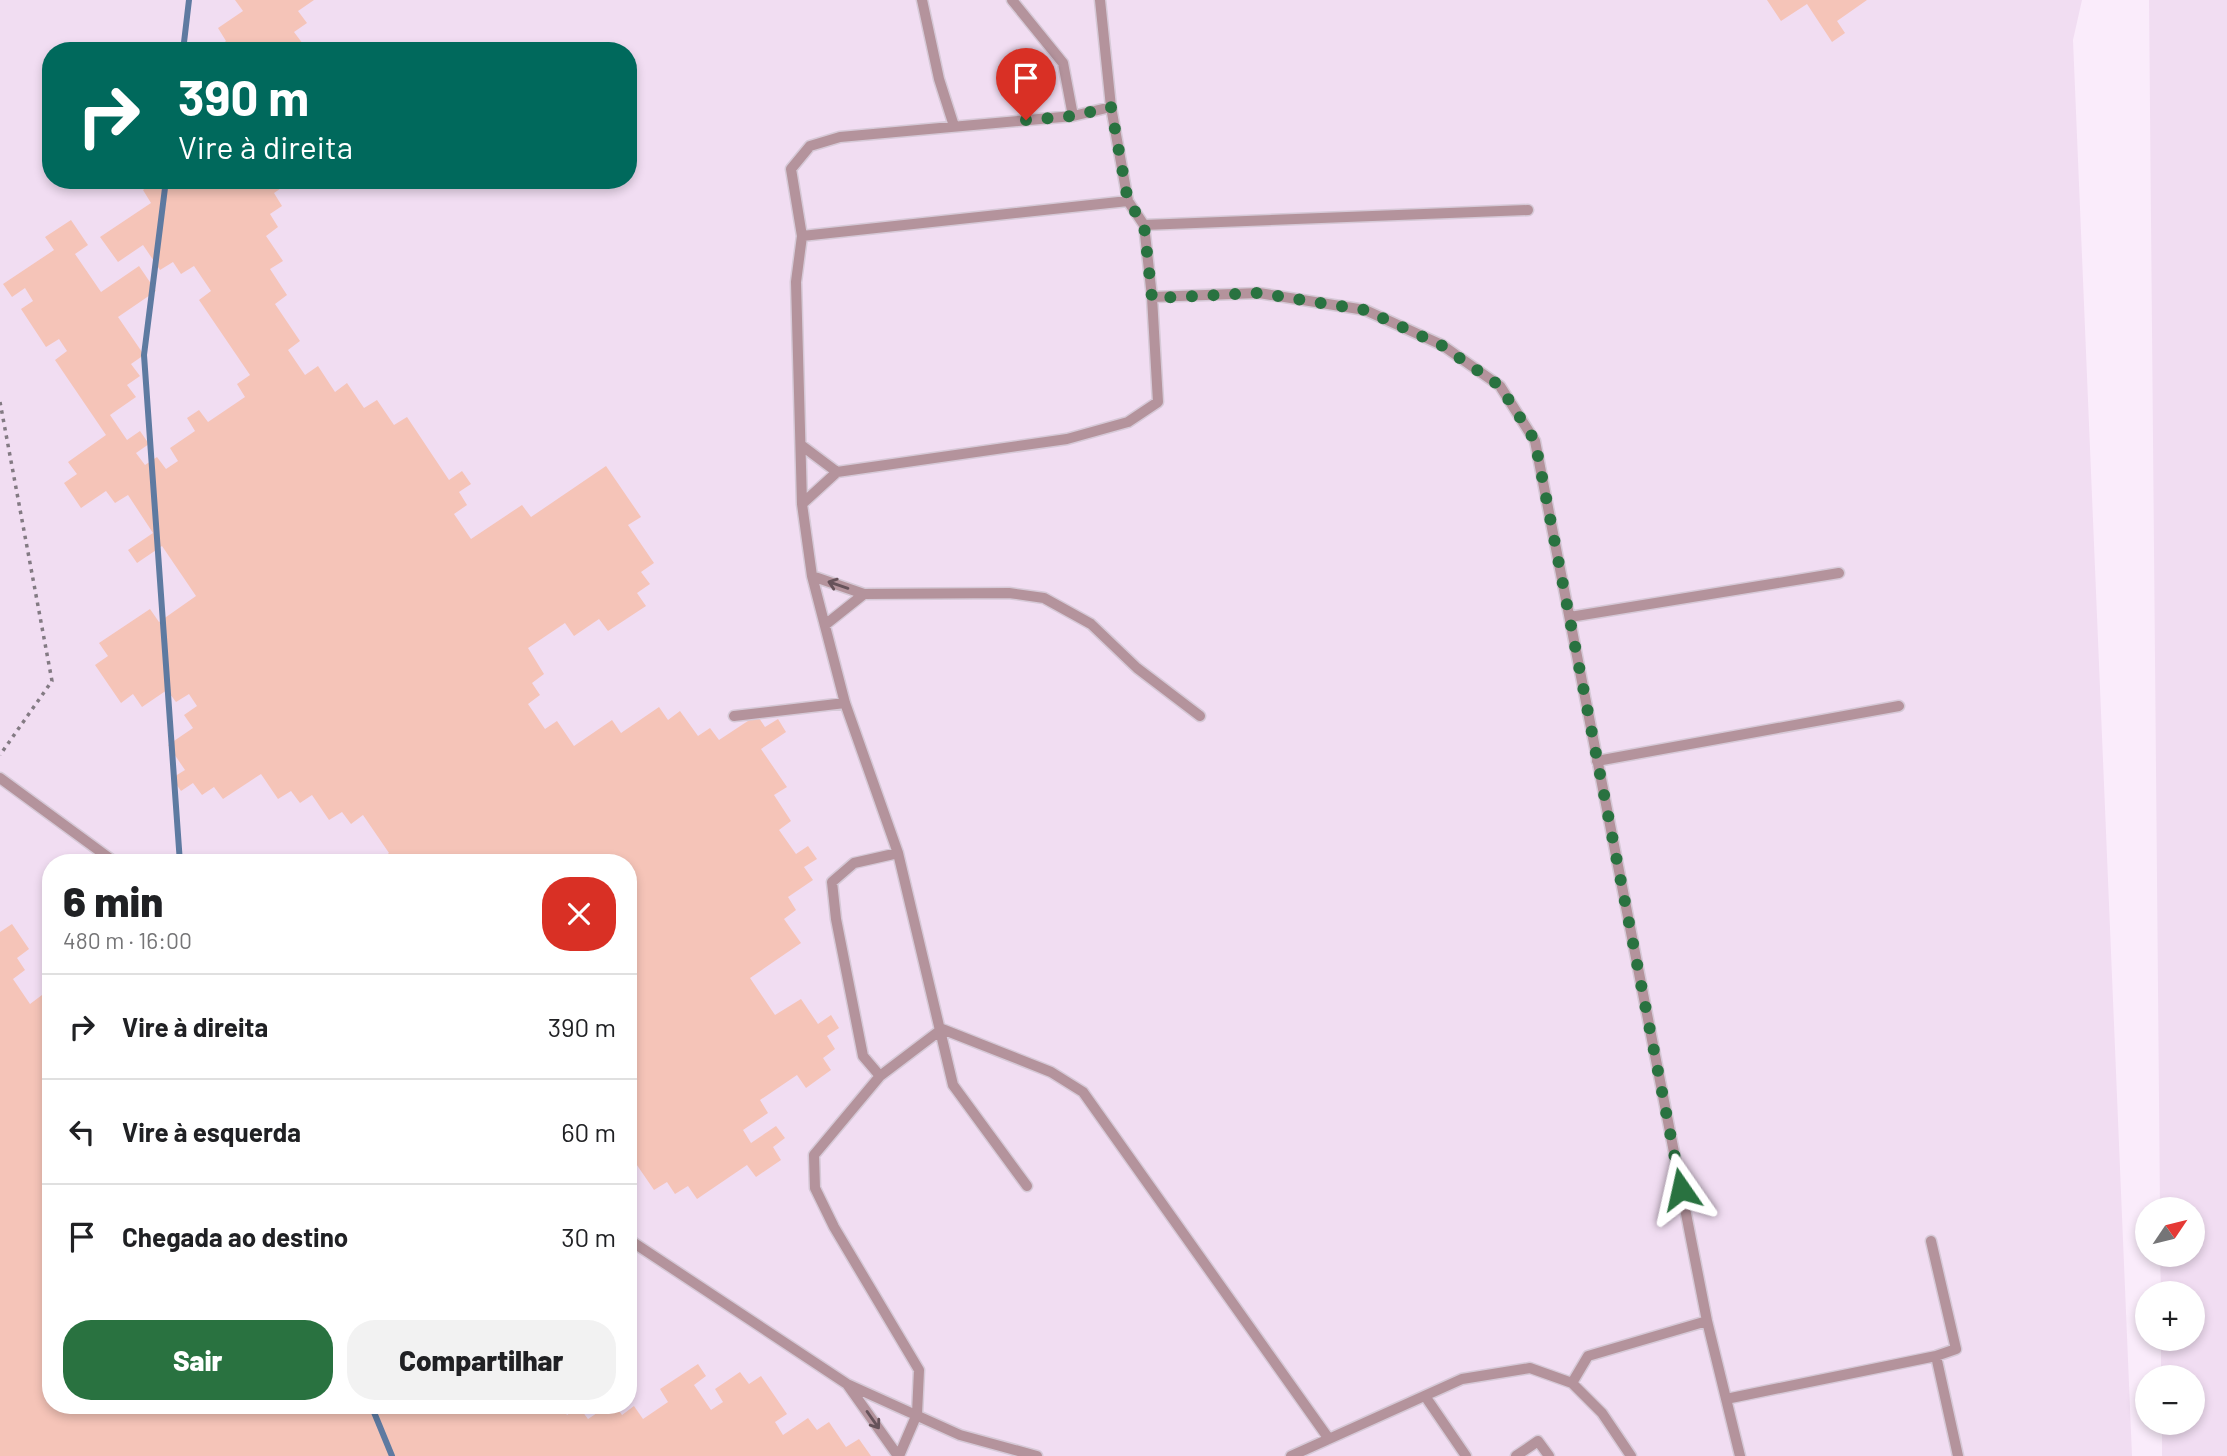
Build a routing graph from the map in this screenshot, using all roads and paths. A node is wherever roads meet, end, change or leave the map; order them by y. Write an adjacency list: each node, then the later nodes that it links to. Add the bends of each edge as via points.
1 (922, 0): 6 (lane)
2 (1012, 0): 5 (lane, via 1063,63)
3 (1100, 0): 4 (lane)
4 (1111, 107): 5 (lane); 7 (lane)
5 (1073, 116): 6 (lane)
6 (954, 126): 10 (lane, via 840,137 810,146 792,169)
7 (1128, 201): 9 (lane); 10 (lane)
8 (1528, 210): 9 (lane)
9 (1144, 225): 11 (lane)
10 (802, 236): 13 (lane, via 796,282)
11 (1152, 298): 14 (lane, via 1158,402 1128,422 1067,439); 19 (lane, via 1259,293 1365,310 1441,345 1500,386 1535,441)
12 (0, 402): 25 (path, via 52,681)
13 (801, 445): 14 (lane); 15 (lane)
14 (837, 472): 15 (lane)
15 (802, 504): 17 (lane)
16 (1839, 573): 19 (lane)
17 (812, 576): 18 (lane, one-way to 17); 20 (lane)
18 (864, 594): 20 (lane); 24 (lane, via 1009,593 1044,598 1091,624 1137,668)
19 (1570, 617): 26 (lane)
20 (825, 625): 21 (lane)
21 (845, 703): 23 (lane); 28 (lane)
22 (1899, 706): 26 (lane)
23 (734, 716)
24 (1200, 716)
25 (0, 755)
26 (1597, 761): 35 (lane)
27 (0, 778): 29 (lane)
28 (898, 853): 30 (lane); 31 (lane, via 854,863 832,882 863,1056)
29 (104, 854)
30 (942, 1029): 31 (lane); 32 (lane, via 953,1085); 42 (lane, via 1051,1072 1083,1092)
31 (880, 1076): 41 (lane, via 814,1155 815,1188 919,1370)
32 (1027, 1186)
33 (1931, 1241): 36 (lane, via 1956,1349)
34 (637, 1245): 38 (lane)
35 (1707, 1321): 37 (lane, via 1588,1356); 40 (lane)
36 (1936, 1356): 40 (lane); 51 (lane)
37 (1572, 1383): 39 (lane, via 1530,1368 1462,1379); 49 (lane, via 1602,1413)
38 (847, 1384): 41 (lane); 43 (lane, one-way to 43)
39 (1425, 1396): 42 (lane); 46 (lane)
40 (1726, 1399): 50 (lane)
41 (917, 1414): 43 (lane); 44 (lane, via 960,1435)
42 (1329, 1439): 45 (lane)
43 (899, 1456)
44 (1037, 1456)
45 (1292, 1456)
46 (1466, 1456)
47 (1516, 1456): 48 (lane, via 1538,1441)
48 (1549, 1456)
49 (1631, 1456)
50 (1740, 1456)
51 (1958, 1456)

